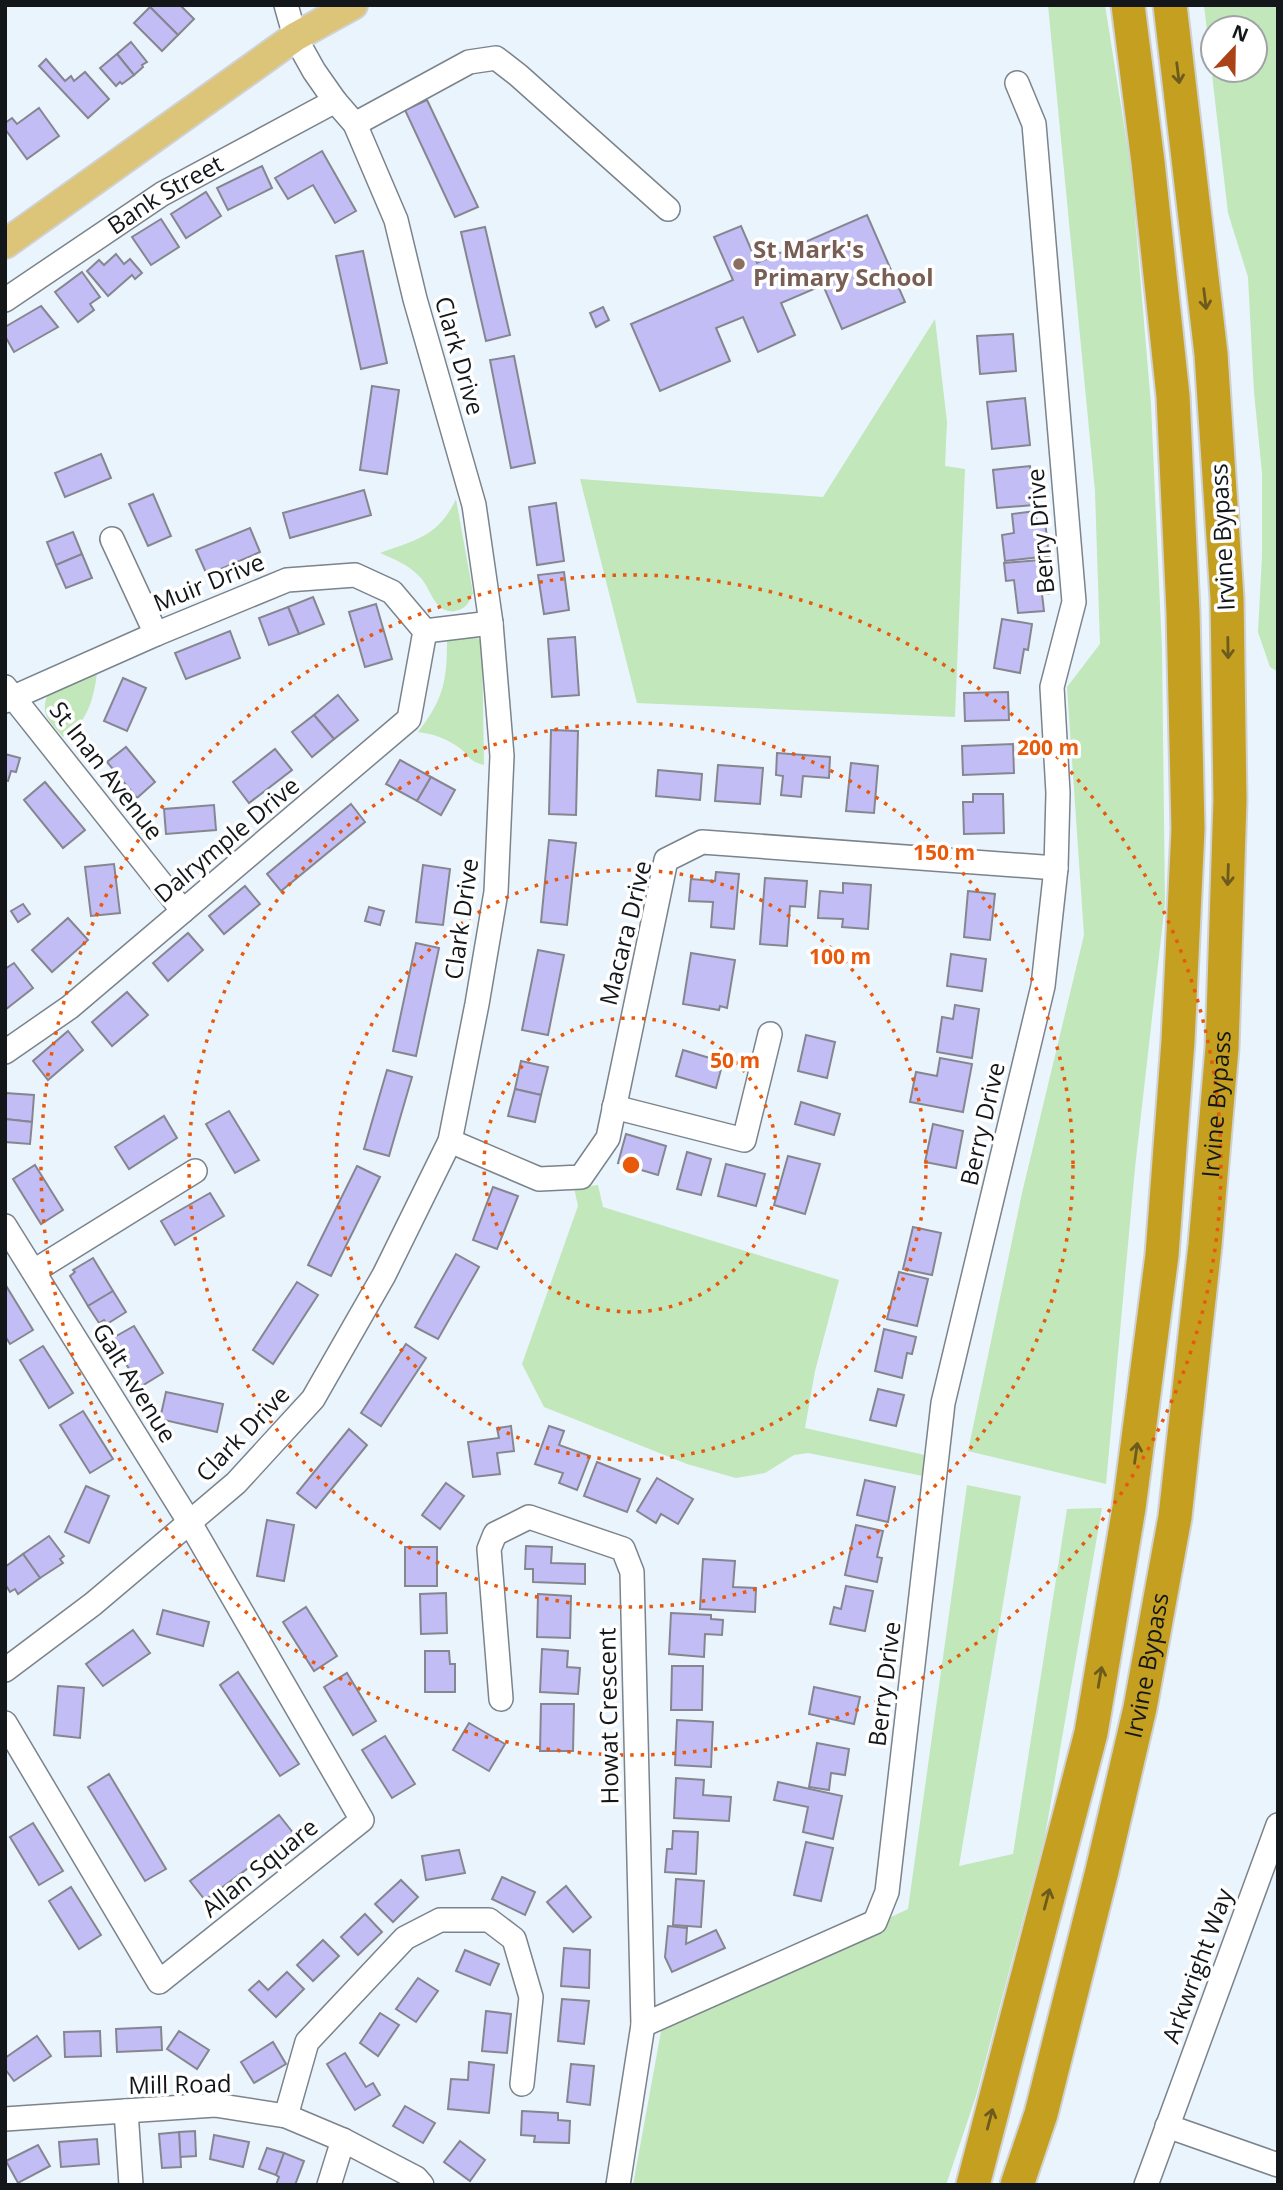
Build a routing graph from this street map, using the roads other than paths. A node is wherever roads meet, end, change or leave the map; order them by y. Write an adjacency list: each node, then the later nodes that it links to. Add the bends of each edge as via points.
1 (286, 5): 5 (street)
2 (353, 5): 5 (main road, Bank Street)
3 (1128, 5): 43 (highway, Irvine Bypass, one-way to 3, via 1091,1733 1129,1508 1162,1255 1178,1041 1188,828 1183,598 1172,397)
4 (1170, 5): 44 (highway, Irvine Bypass, one-way to 44, via 1212,354 1227,598 1230,800 1222,1048 1172,1531 1140,1707 1102,1871 1041,2114)
5 (295, 37): 7 (street, Clark Drive); 10 (main road, Bank Street)
6 (1017, 83): 17 (street, Berry Drive, via 1034,124 1074,601 1052,687 1059,793)
7 (335, 101): 8 (street, Clark Drive); 11 (street, Bank Street, via 162,194)
8 (355, 124): 9 (street, via 469,62 496,58); 13 (street, Clark Drive, via 396,220 474,505)
9 (668, 209)
10 (5, 244)
11 (5, 300)
12 (112, 539): 15 (street)
13 (491, 623): 14 (street); 22 (street, Clark Drive, via 502,756 496,892)
14 (425, 631): 15 (street, Muir Drive, via 392,592 355,576 287,580); 18 (street, Dalrymple Drive, via 409,719)
15 (156, 634): 16 (street, Muir Drive)
16 (8, 695): 18 (street, St Inan Avenue)
17 (1056, 868): 21 (street, Macara Drive, via 702,842 666,860); 31 (street, Berry Drive, via 1043,986 943,1402 887,1892 875,1922)
18 (183, 911): 20 (street, Dalrymple Drive, via 69,1007)
19 (770, 1034): 21 (street, via 744,1140)
20 (5, 1052)
21 (614, 1107): 22 (street, Macara Drive, via 608,1138 581,1177 539,1179)
22 (450, 1141): 26 (street, Clark Drive, via 384,1275 313,1399 236,1483)
23 (195, 1171): 25 (street)
24 (5, 1226): 25 (street, Galt Avenue)
25 (34, 1271): 26 (street, Galt Avenue)
26 (190, 1523): 27 (street, Clark Drive); 29 (street, Allan Square, via 362,1820 159,1982)
27 (5, 1670)
28 (501, 1699): 31 (street, Howat Crescent, via 489,1549 495,1534 529,1517 623,1549 632,1572)
29 (5, 1723)
30 (1278, 1825): 36 (street, Arkwright Way)
31 (643, 2025): 42 (street, Howat Crescent)
32 (522, 2084): 34 (street, via 531,1997 514,1939 489,1920 440,1920 405,1938 307,2042)
33 (125, 2111): 34 (street, Mill Road, via 215,2105); 35 (street, Mill Road); 39 (street)
34 (286, 2116): 37 (street, Mill Road)
35 (5, 2119)
36 (1167, 2126): 38 (street); 45 (street, Arkwright Way)
37 (343, 2140): 40 (street); 41 (street, Mill Road)
38 (1278, 2165)
39 (131, 2185)
40 (329, 2185)
41 (422, 2185)
42 (618, 2185)
43 (973, 2185)
44 (1017, 2185)
45 (1146, 2185)

